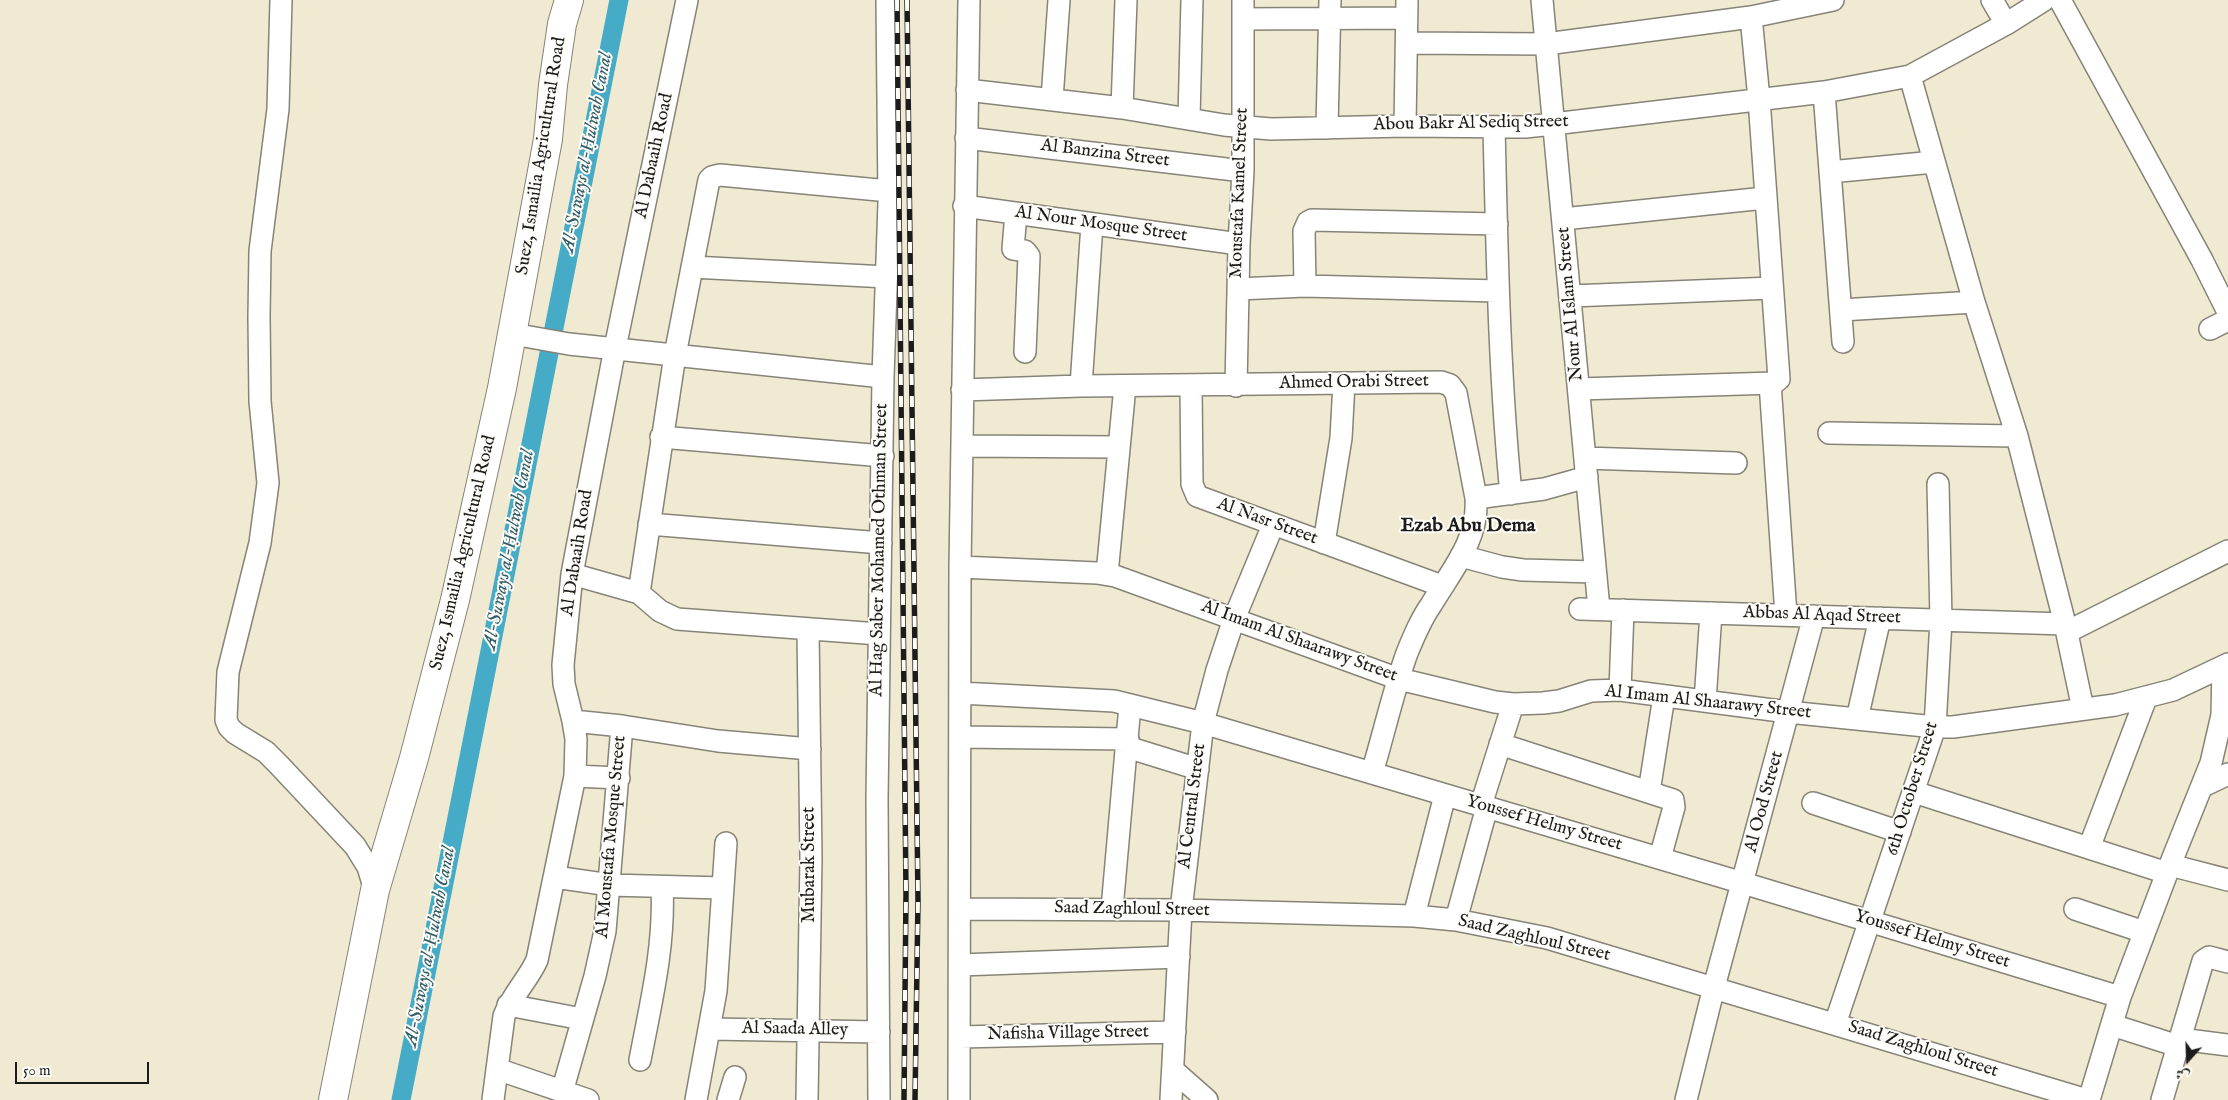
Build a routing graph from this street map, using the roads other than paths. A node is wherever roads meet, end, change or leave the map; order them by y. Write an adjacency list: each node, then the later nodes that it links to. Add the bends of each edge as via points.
1 (281, 0): 145 (street, via 278,110 260,251 258,317 260,401 268,483 260,543 228,672 226,720 235,732 280,765 355,846 368,867)
2 (569, 0): 55 (main road, Suez, Ismailia Agricultural Road, via 562,24 552,85 548,139)
3 (687, 0): 57 (street, Al Dabaaih Road)
4 (887, 0): 37 (street, Al Hag Saber Mohamed Othman Street)
5 (969, 0): 22 (street)
6 (1059, 0): 25 (street)
7 (1126, 0): 26 (street)
8 (1192, 0): 27 (street)
9 (1542, 0): 20 (street, Nour Al Islam Street)
10 (1833, 0): 17 (street)
11 (1992, 0): 18 (street)
12 (2044, 0): 18 (street, Abou Bakr Al Sediq Street)
13 (2060, 0): 54 (street)
14 (1330, 9): 15 (street); 16 (street); 32 (street)
15 (1406, 9): 19 (street)
16 (1243, 10): 30 (street, Moustafa Kamel Street)
17 (1750, 17): 20 (street); 24 (street)
18 (2006, 24): 21 (street, Abou Bakr Al Sediq Street)
19 (1407, 43): 20 (street); 29 (street)
20 (1546, 44): 28 (street, Nour Al Islam Street)
21 (1910, 76): 23 (street, Abou Bakr Al Sediq Street); 34 (street)
22 (967, 90): 25 (street, Abou Bakr Al Sediq Street); 33 (street)
23 (1824, 92): 24 (street, Abou Bakr Al Sediq Street); 36 (street)
24 (1759, 99): 28 (street, Abou Bakr Al Sediq Street); 38 (street)
25 (1052, 100): 26 (street, Abou Bakr Al Sediq Street)
26 (1122, 108): 27 (street, Abou Bakr Al Sediq Street)
27 (1189, 118): 30 (street, Abou Bakr Al Sediq Street)
28 (1553, 124): 31 (street, Abou Bakr Al Sediq Street); 41 (street, Nour Al Islam Street)
29 (1405, 126): 31 (street, Abou Bakr Al Sediq Street); 32 (street, Abou Bakr Al Sediq Street)
30 (1243, 127): 32 (street, Abou Bakr Al Sediq Street); 35 (street, Moustafa Kamel Street)
31 (1494, 127): 43 (street)
32 (1327, 128)
33 (966, 138): 35 (street, Al Banzina Street); 39 (street)
34 (1934, 162): 36 (street); 52 (street)
35 (1243, 171): 44 (street, Moustafa Kamel Street)
36 (1830, 172): 53 (street)
37 (889, 191): 45 (street, via 715,175 708,184); 46 (street, Al Hag Saber Mohamed Othman Street)
38 (1765, 198): 41 (street); 48 (street)
39 (964, 206): 40 (street, Al Nour Mosque Street); 68 (street)
40 (1016, 213): 42 (street, Al Nour Mosque Street); 58 (street, via 1013,249 1029,256)
41 (1563, 219): 51 (street, Nour Al Islam Street)
42 (1092, 224): 44 (street, Al Nour Mosque Street); 63 (street)
43 (1497, 224): 47 (street, via 1312,220 1304,231); 50 (street)
44 (1239, 244): 49 (street, Moustafa Kamel Street)
45 (692, 267): 46 (street); 59 (street)
46 (887, 277): 60 (street, Al Hag Saber Mohamed Othman Street)
47 (1305, 286): 49 (street); 50 (street)
48 (1772, 288): 51 (street); 62 (street, via 1779,377)
49 (1238, 289): 66 (street, Moustafa Kamel Street)
50 (1497, 291): 78 (street)
51 (1571, 296): 67 (street, Nour Al Islam Street)
52 (1974, 302): 53 (street); 70 (street)
53 (1840, 310): 56 (street)
54 (2228, 312)
55 (513, 334): 57 (street); 145 (main road, Suez, Ismailia Agricultural Road, via 455,600)
56 (1843, 342)
57 (615, 348): 59 (street); 88 (street, Al Dabaaih Road)
58 (1025, 352)
59 (675, 355): 60 (street); 71 (street)
60 (883, 377): 74 (street, Al Hag Saber Mohamed Othman Street)
61 (1344, 383): 66 (street, Ahmed Orabi Street); 79 (street, Ahmed Orabi Street, via 1442,382 1450,385 1456,393); 83 (street, via 1341,438)
62 (1770, 383): 67 (street); 95 (street)
63 (1081, 386): 64 (street, Ahmed Orabi Street); 68 (street, Ahmed Orabi Street)
64 (1125, 386): 65 (street, Ahmed Orabi Street); 73 (street)
65 (1190, 386): 66 (street, Ahmed Orabi Street); 81 (street, Al Nasr Street, via 1193,490 1202,499)
66 (1236, 386)
67 (1579, 388): 76 (street, Nour Al Islam Street)
68 (962, 390): 72 (street)
69 (1829, 433): 70 (street)
70 (2017, 436): 100 (street)
71 (662, 437): 74 (street); 80 (street)
72 (962, 446): 73 (street); 86 (street)
73 (1118, 447): 89 (street)
74 (883, 456): 82 (street, Al Hag Saber Mohamed Othman Street)
75 (1736, 463): 76 (street)
76 (1586, 468): 78 (street, via 1544,488); 87 (street, Nour Al Islam Street)
77 (1938, 484): 99 (street, 6th October Street)
78 (1511, 494): 79 (street)
79 (1476, 498): 85 (street, Ahmed Orabi Street, via 1473,530)
80 (649, 524): 82 (street); 91 (street)
81 (1273, 525): 83 (street, Al Nasr Street); 98 (street, Al Central Street)
82 (881, 543): 102 (street, Al Hag Saber Mohamed Othman Street)
83 (1324, 543): 90 (street, Al Nasr Street)
84 (2228, 551): 100 (street)
85 (1462, 556): 87 (street, via 1523,570); 90 (street, Ahmed Orabi Street)
86 (960, 567): 89 (street, Al Imam Al Shaarawy Street); 106 (street)
87 (1595, 572): 92 (street, Nour Al Islam Street)
88 (572, 574): 91 (street); 115 (street, Al Dabaaih Road, via 563,665)
89 (1107, 574): 98 (street, Al Imam Al Shaarawy Street)
90 (1442, 586): 104 (street, Ahmed Orabi Street, via 1417,630)
91 (639, 592): 101 (street, via 660,611 677,619)
92 (1589, 609): 93 (street, Abbas Al Aqad Street)
93 (1623, 610): 94 (street, Abbas Al Aqad Street); 105 (street)
94 (1712, 613): 95 (street, Abbas Al Aqad Street); 109 (street)
95 (1786, 615): 96 (street, Abbas Al Aqad Street)
96 (1814, 616): 97 (street, Abbas Al Aqad Street); 113 (street, Al Ood Street)
97 (1880, 618): 99 (street, Abbas Al Aqad Street); 114 (street)
98 (1234, 619): 104 (street, Al Imam Al Shaarawy Street); 116 (street, Al Central Street)
99 (1941, 620): 100 (street, Abbas Al Aqad Street); 118 (street, 6th October Street)
100 (2066, 628): 112 (street)
101 (808, 630): 102 (street); 122 (street, Mubarak Street)
102 (879, 634): 165 (street, Al Hag Saber Mohamed Othman Street)
103 (2226, 665): 108 (street, Al Imam Al Shaarawy Street, via 2172,690); 128 (street, via 2219,732)
104 (1399, 679): 110 (street, Al Imam Al Shaarawy Street); 124 (street, Ahmed Orabi Street)
105 (1620, 690): 107 (street, Al Imam Al Shaarawy Street); 110 (street, Al Imam Al Shaarawy Street, via 1591,692 1543,703)
106 (960, 693): 111 (street, Youssef Helmy Street, via 1114,701); 119 (street)
107 (1664, 696): 109 (street, Al Imam Al Shaarawy Street); 129 (street)
108 (2146, 698): 112 (street, Al Imam Al Shaarawy Street); 136 (street)
109 (1705, 701): 113 (street, Al Imam Al Shaarawy Street)
110 (1513, 704): 121 (street)
111 (1130, 705): 116 (street, Youssef Helmy Street); 120 (street)
112 (2083, 709): 118 (street, Al Imam Al Shaarawy Street)
113 (1788, 712): 114 (street, Al Imam Al Shaarawy Street); 141 (street, Al Ood Street)
114 (1856, 719): 118 (street, Al Imam Al Shaarawy Street)
115 (574, 721): 117 (street); 126 (street, Al Dabaaih Road)
116 (1203, 723): 123 (street, Al Central Street); 124 (street, Youssef Helmy Street)
117 (622, 726): 122 (street, via 718,741); 127 (street, Al Moustafa Mosque Street)
118 (1935, 727): 130 (street, 6th October Street)
119 (960, 738): 120 (street); 146 (street)
120 (1127, 743): 123 (street); 147 (street)
121 (1500, 744): 129 (street); 133 (street)
122 (810, 749): 163 (street, Mubarak Street)
123 (1198, 769): 149 (street, Al Central Street)
124 (1372, 773): 131 (street, Youssef Helmy Street)
125 (2228, 774): 128 (street)
126 (575, 776): 127 (street); 139 (street, Al Dabaaih Road)
127 (619, 778): 142 (street, Al Moustafa Mosque Street)
128 (2203, 786): 138 (street)
129 (1649, 792): 137 (street, via 1670,798 1674,803)
130 (1914, 792): 134 (street, 6th October Street); 136 (street)
131 (1445, 795): 133 (street, Youssef Helmy Street); 150 (street)
132 (1813, 803): 134 (street)
133 (1484, 806): 137 (street, Youssef Helmy Street); 151 (street)
134 (1900, 832): 152 (street, 6th October Street)
135 (726, 843): 144 (street)
136 (2089, 848): 138 (street)
137 (1660, 858): 141 (street, Youssef Helmy Street)
138 (2168, 869): 140 (street); 153 (street)
139 (555, 877): 142 (street); 159 (street, Al Dabaaih Road, via 537,960)
140 (2228, 880)
141 (1743, 883): 152 (street, Youssef Helmy Street); 157 (street, Al Ood Street)
142 (610, 885): 143 (street); 160 (street, Al Moustafa Mosque Street, via 602,946)
143 (662, 887): 144 (street); 170 (street, via 660,953)
144 (723, 888): 164 (street, via 720,956)
145 (376, 890): 175 (main road, Suez, Ismailia Agricultural Road)
146 (960, 909): 147 (street, Saad Zaghloul Street); 156 (street)
147 (1112, 909): 149 (street, Saad Zaghloul Street)
148 (2074, 909): 153 (street)
149 (1181, 910): 150 (street, Saad Zaghloul Street); 154 (street, Al Central Street)
150 (1414, 916): 151 (street, Saad Zaghloul Street)
151 (1456, 920): 157 (street, Saad Zaghloul Street, via 1547,938)
152 (1870, 920): 158 (street, Youssef Helmy Street); 161 (street, 6th October Street)
153 (2144, 932): 158 (street)
154 (1179, 957): 156 (street); 166 (street, Al Central Street)
155 (2228, 962): 168 (street, via 2209,957 2204,959)
156 (960, 965): 167 (street)
157 (1714, 987): 161 (street, Saad Zaghloul Street); 185 (street, Al Ood Street)
158 (2120, 997): 162 (street)
159 (508, 1006): 160 (street); 171 (street, Al Dabaaih Road)
160 (582, 1019): 174 (street, Al Moustafa Mosque Street)
161 (1835, 1024): 186 (street, Saad Zaghloul Street)
162 (2112, 1024): 168 (street); 186 (street)
163 (808, 1029): 164 (street, Al Saada Alley); 165 (street, Al Saada Alley); 180 (street, Mubarak Street)
164 (711, 1030): 178 (street)
165 (879, 1032): 181 (street, Al Hag Saber Mohamed Othman Street)
166 (1175, 1032): 167 (street, Nafisha Village Street); 172 (street, Al Central Street)
167 (960, 1037): 182 (street)
168 (2179, 1042): 169 (street); 187 (street)
169 (2228, 1046)
170 (640, 1060)
171 (497, 1069): 174 (street); 176 (street, Al Dabaaih Road)
172 (1173, 1070): 183 (street, Al Central Street); 184 (street)
173 (735, 1077): 179 (street)
174 (562, 1092): 177 (street)
175 (333, 1100)
176 (493, 1100)
177 (588, 1100)
178 (696, 1100)
179 (728, 1100)
180 (807, 1100)
181 (880, 1100)
182 (959, 1100)
183 (1171, 1100)
184 (1207, 1100)
185 (1686, 1100)
186 (2088, 1100)
187 (2162, 1100)

